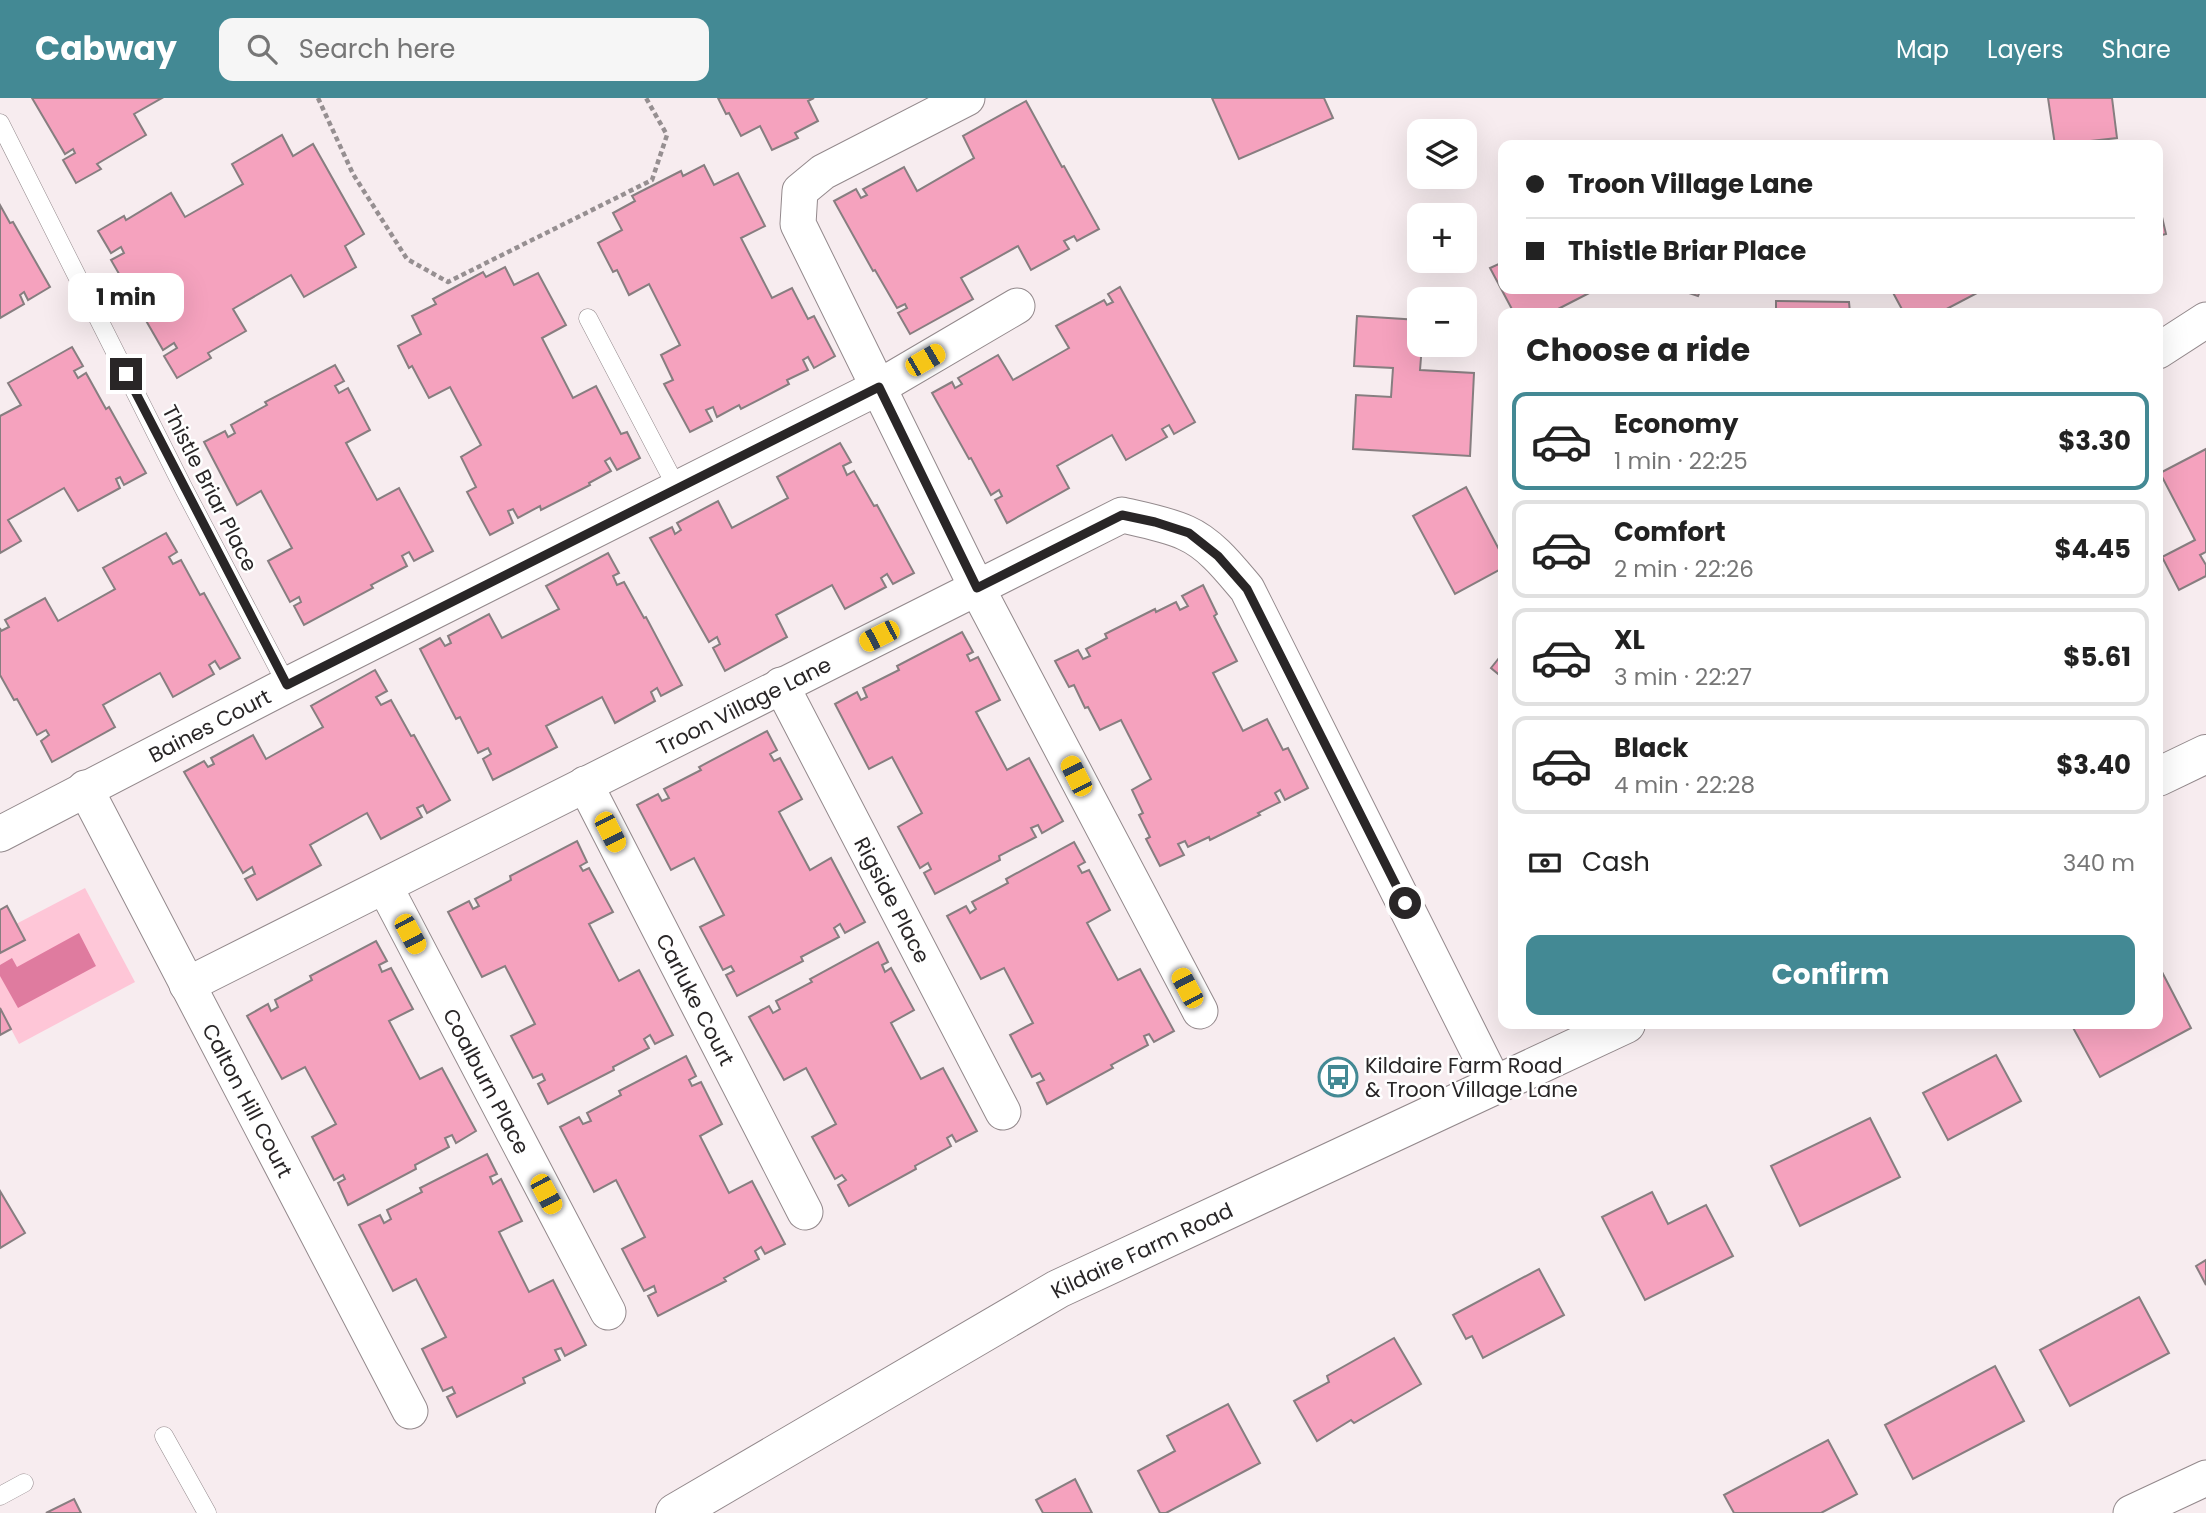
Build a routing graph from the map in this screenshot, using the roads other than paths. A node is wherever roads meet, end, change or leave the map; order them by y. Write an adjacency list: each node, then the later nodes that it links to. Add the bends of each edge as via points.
1 (967, 98): 7 (street, via 823,173 800,191 798,224)
2 (0, 123): 10 (lane, Thistle Briar Place)
3 (1017, 306): 7 (street, Baines Court)
4 (588, 318): 8 (lane)
5 (2206, 320): 6 (street)
6 (2163, 348)
7 (879, 387): 8 (street, Baines Court); 9 (street)
8 (677, 488): 10 (street, Baines Court)
9 (977, 588): 11 (street, Troon Village Lane); 19 (street); 21 (street, Troon Village Lane, via 1122,515 1189,533 1218,556 1247,589)
10 (287, 685): 15 (street, Baines Court)
11 (781, 685): 14 (street, Troon Village Lane); 22 (street, Rigside Place)
12 (2206, 754): 13 (main road)
13 (2163, 774)
14 (585, 784): 17 (street, Troon Village Lane); 23 (street, Carluke Court)
15 (85, 788): 16 (street, Baines Court); 18 (street, Calton Hill Court)
16 (0, 834)
17 (385, 887): 18 (street, Troon Village Lane); 24 (street, Coalburn Place)
18 (187, 985): 25 (street, Calton Hill Court)
19 (1200, 1011)
20 (1615, 1029): 21 (main road, Kildaire Farm Road)
21 (1495, 1084): 31 (main road, Kildaire Farm Road, via 1058,1289)
22 (1003, 1112)
23 (805, 1212)
24 (608, 1312)
25 (410, 1410)
26 (164, 1436): 30 (lane)
27 (2206, 1478): 32 (street)
28 (24, 1483): 29 (lane)
29 (0, 1496)
30 (207, 1513)
31 (675, 1513)
32 (2131, 1513)

